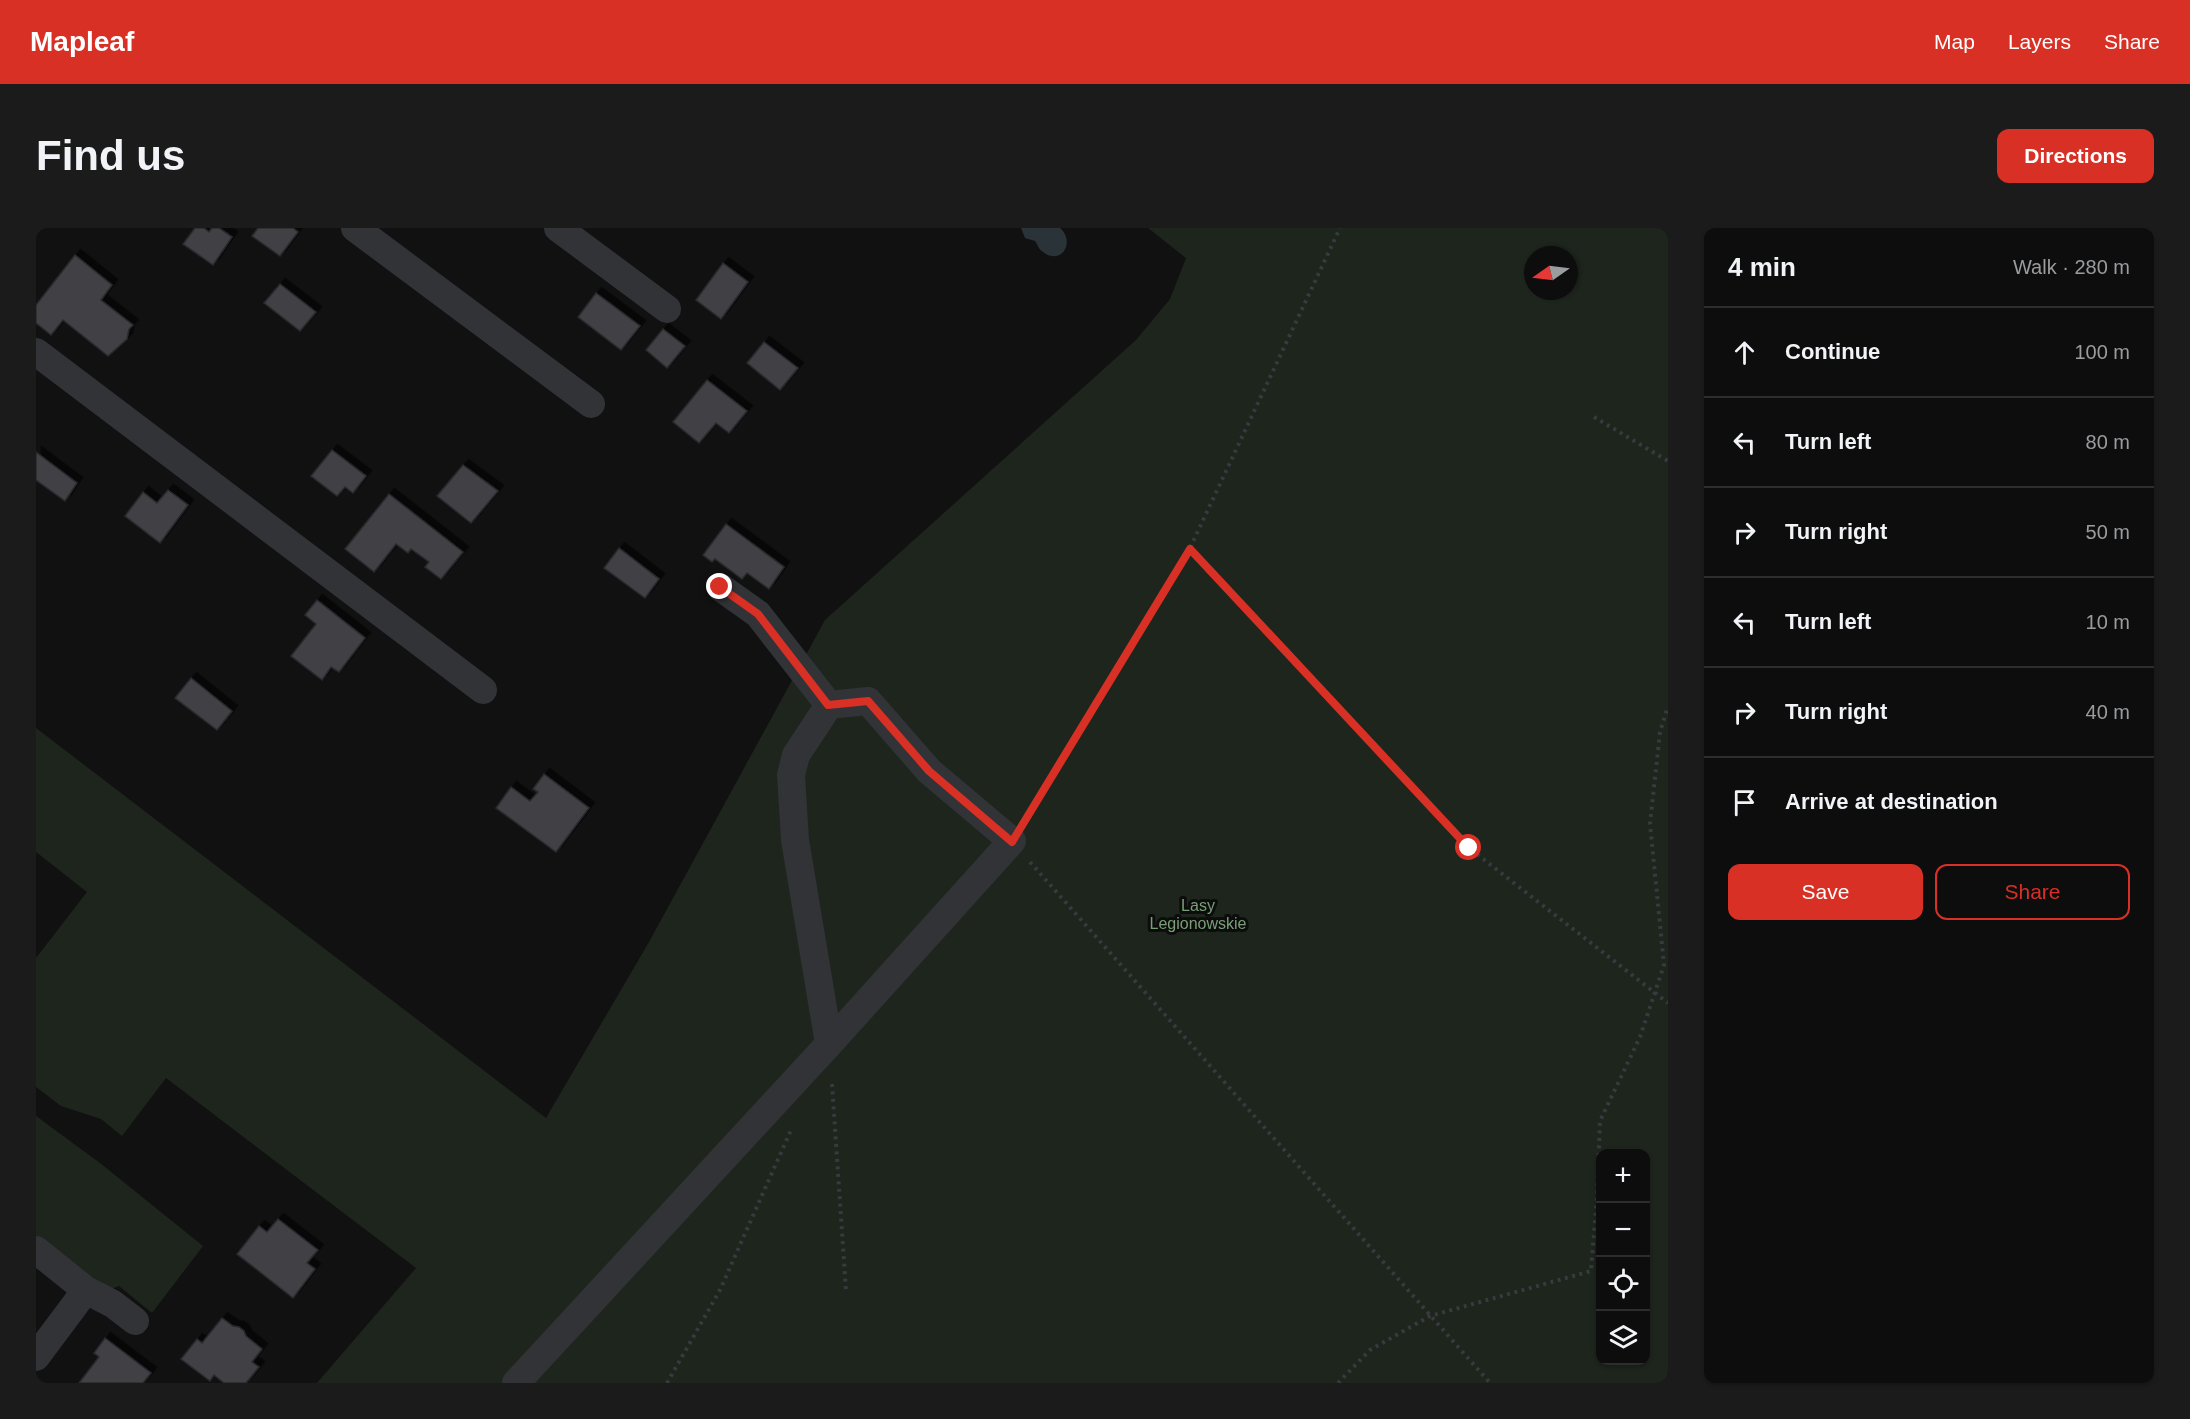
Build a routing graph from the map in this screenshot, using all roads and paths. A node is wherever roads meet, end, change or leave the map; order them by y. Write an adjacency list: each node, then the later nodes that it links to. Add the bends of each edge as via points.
1 (355, 228): 6 (lane)
2 (558, 228): 4 (lane)
3 (1340, 228): 9 (path)
4 (667, 309)
5 (36, 352): 11 (lane)
6 (591, 404)
7 (1594, 417): 8 (path)
8 (1668, 461)
9 (1190, 549): 14 (path); 15 (path, via 1469,848)
10 (720, 587): 12 (lane, via 758,614)
11 (483, 690)
12 (828, 705): 14 (lane, via 868,701 929,771); 17 (lane, via 796,755 791,775 795,840)
13 (1668, 706): 15 (path, via 1660,732 1650,824 1664,964)
14 (1012, 842): 17 (lane); 22 (path)
15 (1655, 991): 16 (path); 22 (path, via 1640,1037 1600,1121 1591,1271)
16 (1668, 1003)
17 (830, 1044): 21 (path); 25 (lane)
18 (791, 1130): 26 (path, via 720,1290)
19 (36, 1250): 20 (lane)
20 (86, 1290): 23 (lane); 24 (lane)
21 (846, 1291)
22 (1430, 1316): 27 (path, via 1370,1350); 28 (path)
23 (135, 1321)
24 (36, 1357)
25 (516, 1383)
26 (667, 1383)
27 (1338, 1383)
28 (1490, 1383)

